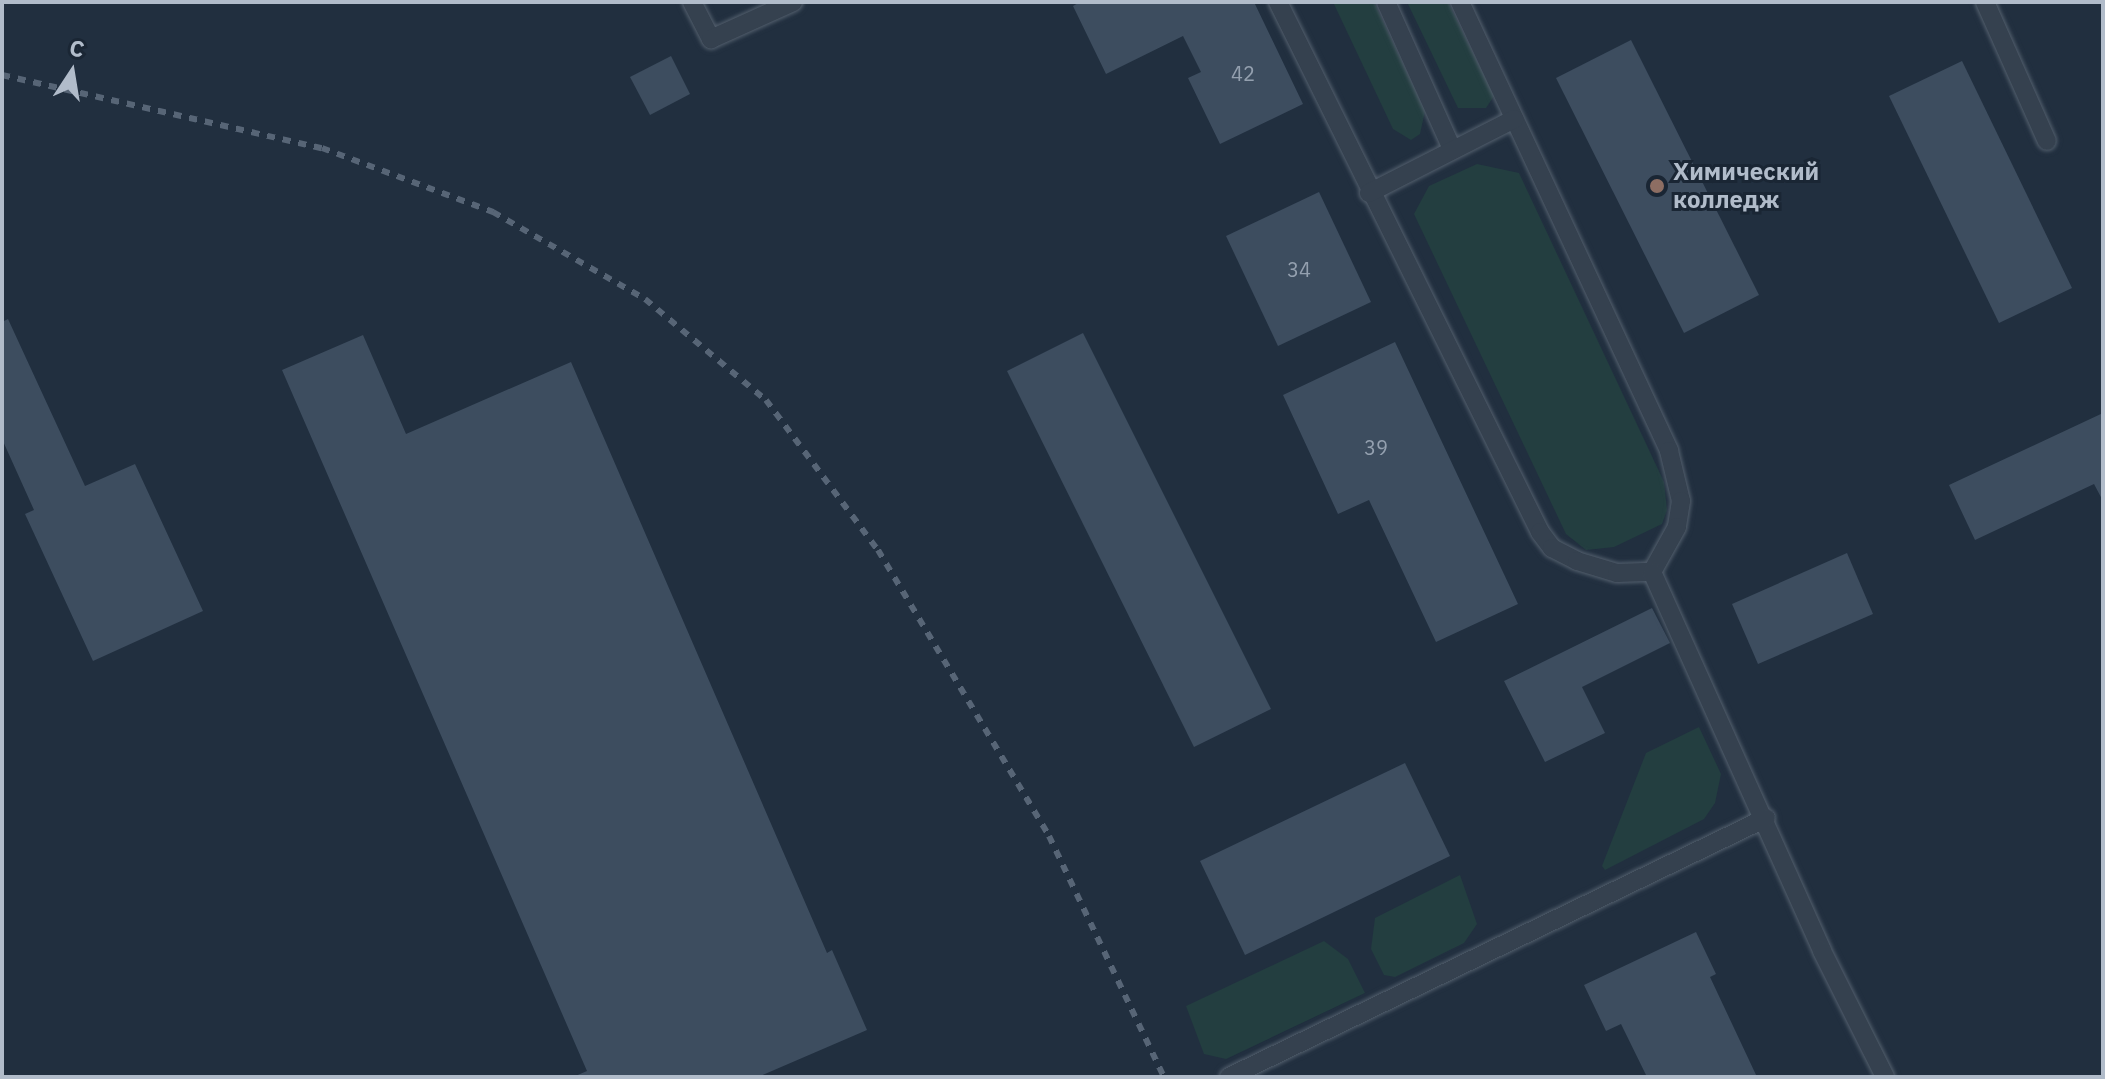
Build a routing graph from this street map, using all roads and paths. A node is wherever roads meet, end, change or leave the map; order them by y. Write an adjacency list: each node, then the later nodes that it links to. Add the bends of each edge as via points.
1 (692, 2): 2 (lane, via 711,39)
2 (793, 2)
3 (1278, 2): 10 (lane)
4 (1386, 2): 9 (lane)
5 (1460, 2): 7 (lane)
6 (1985, 2): 8 (lane)
7 (1514, 119): 9 (lane); 11 (lane, via 1669,451 1679,514)
8 (2047, 141)
9 (1452, 149): 10 (lane)
10 (1369, 193): 11 (lane, via 1546,540 1577,561 1617,573)
11 (1652, 572): 12 (lane)
12 (1766, 818): 13 (lane); 14 (lane, via 1822,951)
13 (1229, 1077)
14 (1885, 1077)

